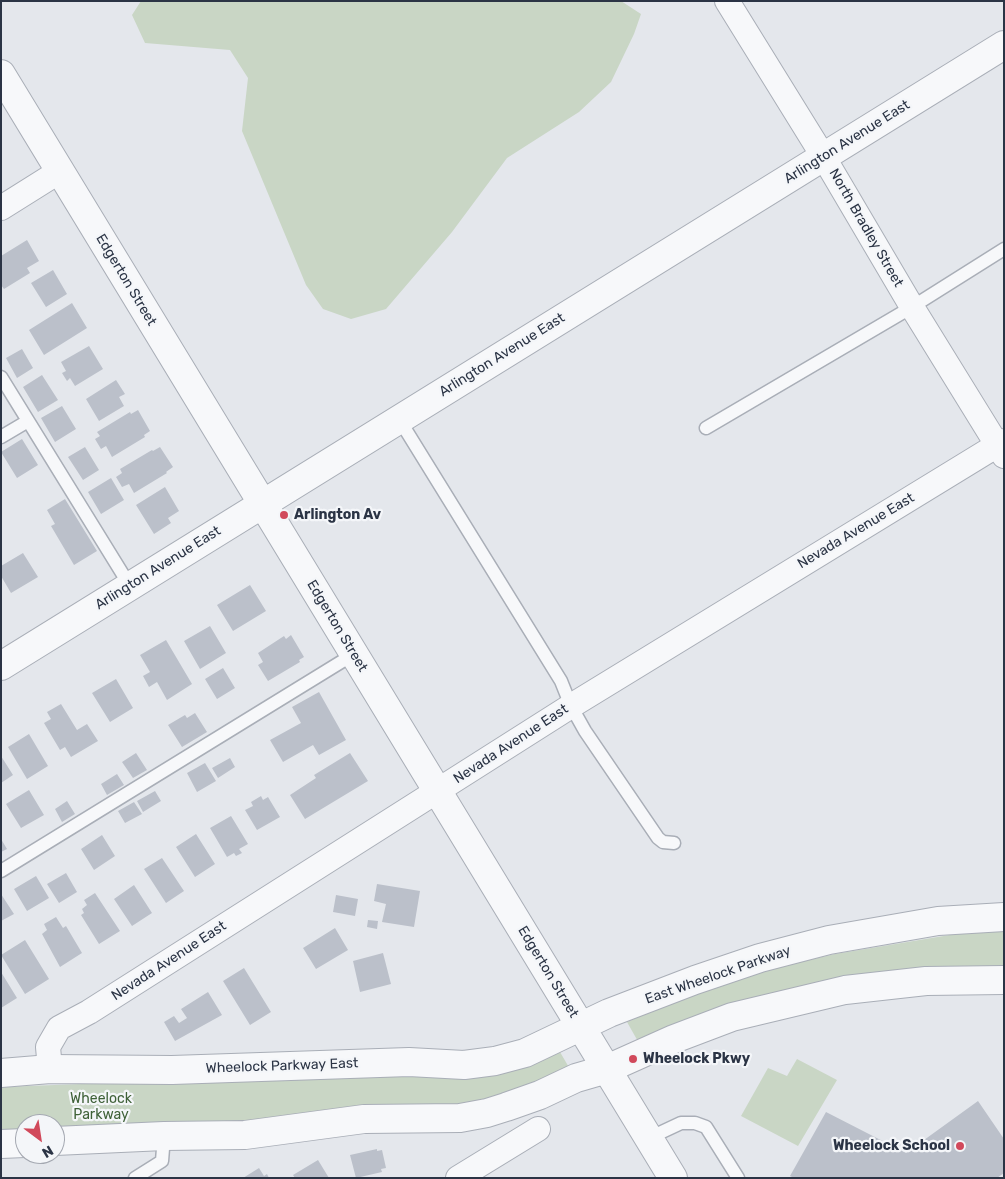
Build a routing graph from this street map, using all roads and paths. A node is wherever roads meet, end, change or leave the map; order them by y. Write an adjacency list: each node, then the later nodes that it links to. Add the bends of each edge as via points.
1 (728, 1): 4 (street, North Bradley Street)
2 (1004, 45): 4 (street, Arlington Avenue East)
3 (1, 74): 5 (street, Edgerton Street)
4 (823, 156): 8 (street, North Bradley Street); 10 (street, Arlington Avenue East)
5 (60, 171): 6 (street); 15 (street, Edgerton Street)
6 (1, 208)
7 (1004, 249): 8 (lane)
8 (912, 307): 12 (lane); 14 (street, North Bradley Street)
9 (1, 377): 11 (lane)
10 (399, 419): 15 (street, Arlington Avenue East); 19 (lane, via 561,681)
11 (28, 421): 13 (lane); 16 (lane)
12 (706, 428)
13 (1, 437)
14 (1002, 447): 19 (street, Nevada Avenue East)
15 (262, 504): 16 (street, Arlington Avenue East); 17 (street, Edgerton Street)
16 (130, 586): 18 (street, Arlington Avenue East)
17 (354, 654): 20 (street, Edgerton Street); 22 (lane)
18 (1, 666)
19 (571, 706): 20 (street, Nevada Avenue East); 21 (lane, via 650,829 663,842)
20 (438, 790): 25 (street, Edgerton Street); 26 (street, Nevada Avenue East, via 60,1028 48,1047)
21 (674, 844)
22 (1, 871)
23 (1004, 917): 25 (street, East Wheelock Parkway, via 938,921 829,940 760,958 609,1013)
24 (1004, 980): 27 (street, via 926,981 845,990 732,1017)
25 (569, 1033): 26 (street, Wheelock Parkway East, via 525,1053 464,1065 409,1062 172,1070); 27 (street, Edgerton Street)
26 (50, 1069): 28 (street, Wheelock Parkway East)
27 (607, 1069): 30 (street, via 506,1107 460,1118 364,1119 245,1135); 31 (street, Edgerton Street)
28 (1, 1073)
29 (538, 1129): 36 (street)
30 (164, 1136): 32 (street); 35 (lane, via 162,1161)
31 (649, 1138): 37 (street, Edgerton Street); 38 (lane, via 681,1123 706,1127)
32 (65, 1141)
33 (15, 1143): 34 (street)
34 (1, 1144)
35 (135, 1178)
36 (458, 1178)
37 (673, 1178)
38 (738, 1178)

